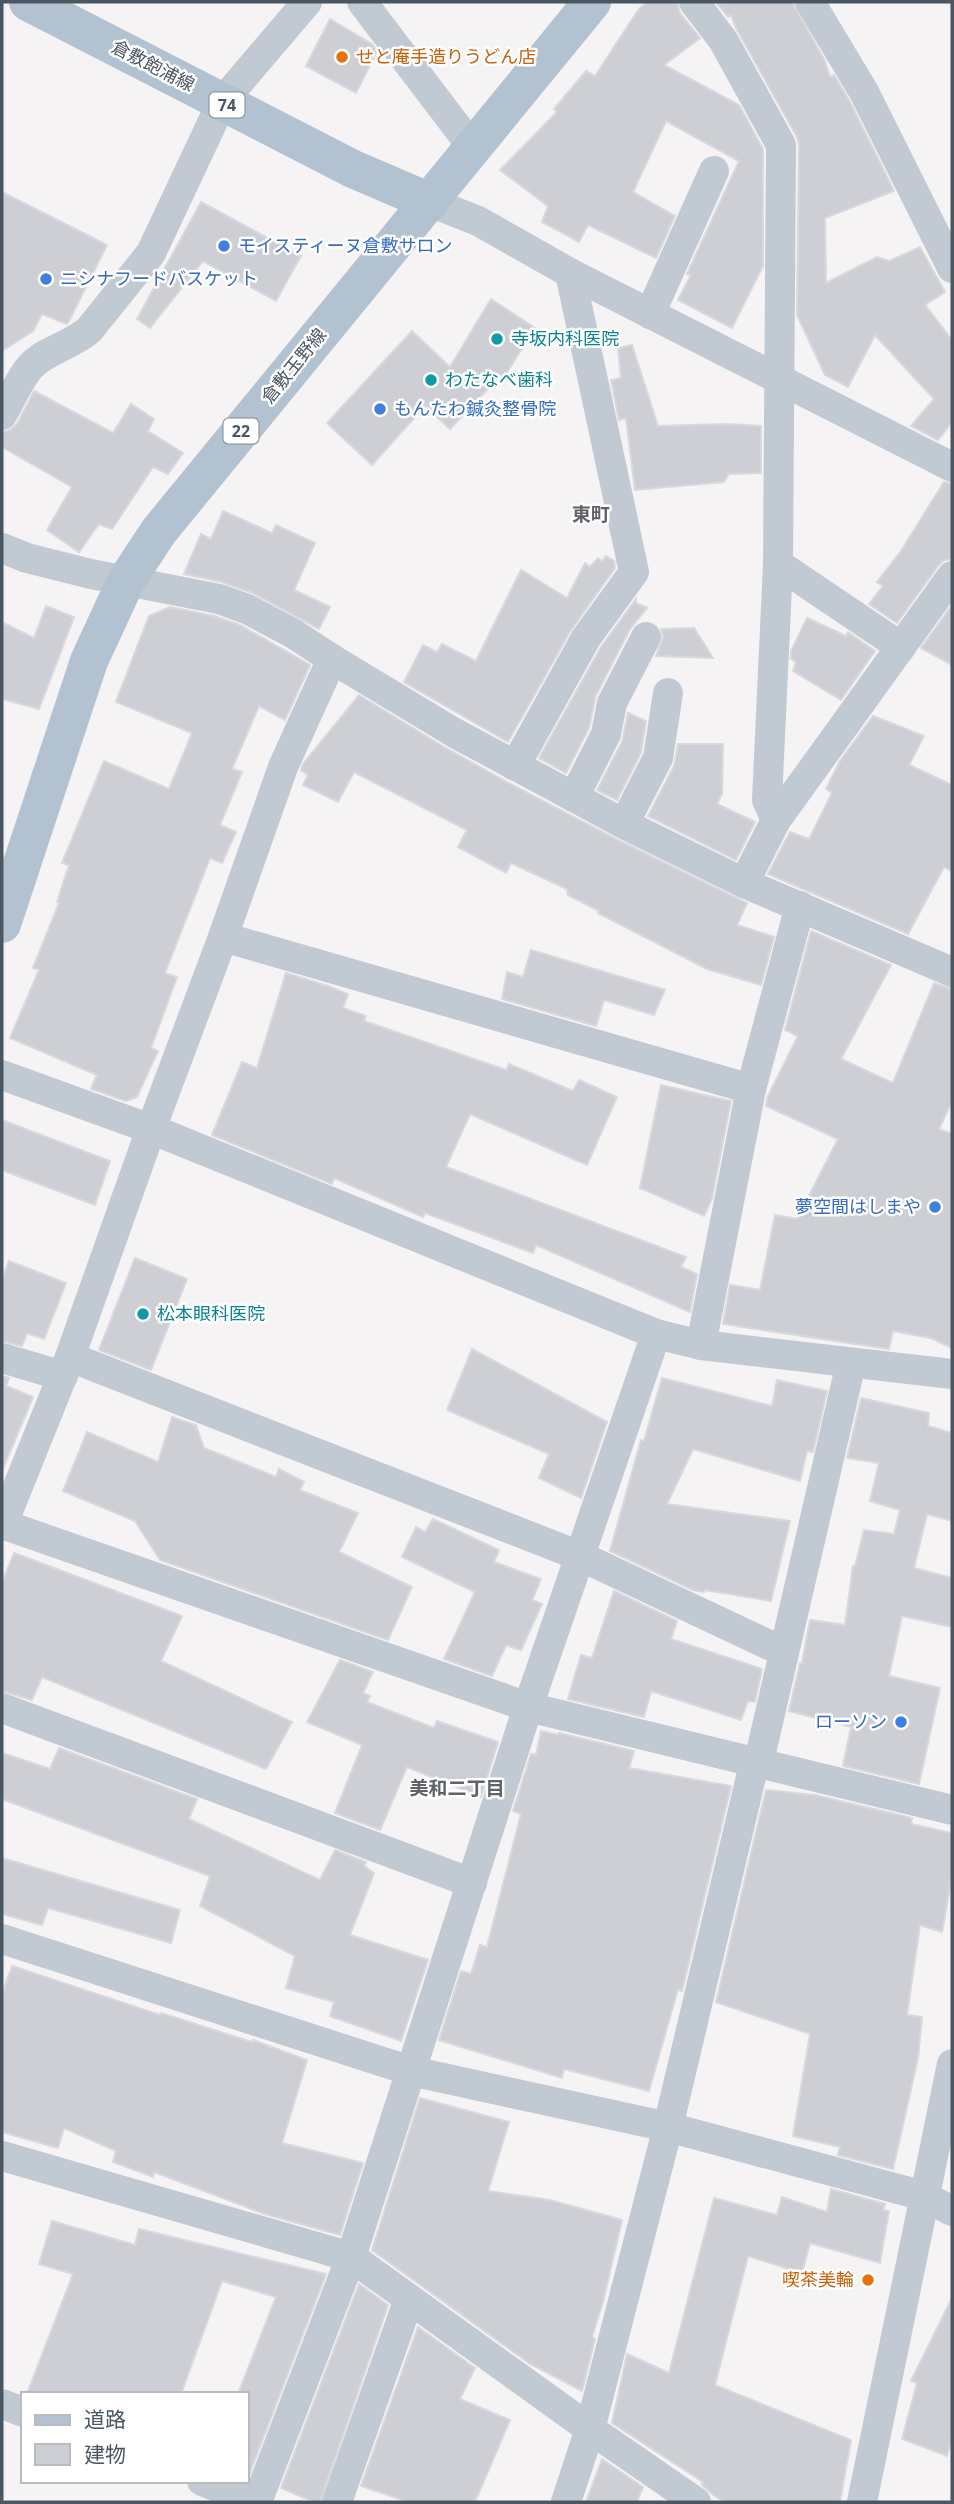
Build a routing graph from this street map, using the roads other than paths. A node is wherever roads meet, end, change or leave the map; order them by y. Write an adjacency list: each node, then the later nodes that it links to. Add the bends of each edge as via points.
1 (28, 2): 7 (main road, 倉敷飽浦線 / 74)
2 (307, 2): 7 (street)
3 (362, 2): 8 (street)
4 (592, 2): 8 (main road, 倉敷玉野線 / 22)
5 (694, 2): 14 (street, via 723,40 781,145)
6 (810, 2): 11 (street, via 863,92)
7 (222, 102): 10 (main road, 倉敷飽浦線 / 74, via 353,169); 15 (street, via 152,253 89,330 31,367)
8 (473, 148): 10 (main road, 倉敷玉野線 / 22)
9 (714, 172): 13 (street)
10 (430, 202): 12 (street, via 478,221); 20 (main road, 倉敷玉野線 / 22, via 159,531)
11 (952, 268)
12 (570, 273): 13 (street); 25 (street, via 634,572 586,638)
13 (650, 314): 14 (street)
14 (781, 382): 16 (street); 18 (street)
15 (2, 415)
16 (952, 467)
17 (2, 548): 20 (street)
18 (778, 564): 22 (street); 27 (street, via 767,800)
19 (952, 576): 22 (street)
20 (126, 581): 23 (street, via 219,598 294,634); 31 (main road, 倉敷玉野線 / 22, via 89,661)
21 (646, 637): 26 (street, via 612,703 607,734)
22 (901, 647): 27 (street)
23 (332, 659): 25 (street); 32 (street, via 283,767)
24 (668, 693): 28 (street, via 658,758)
25 (515, 766): 26 (street)
26 (574, 797): 28 (street)
27 (776, 820): 29 (street)
28 (624, 824): 29 (street)
29 (744, 883): 30 (street)
30 (800, 906): 33 (street); 35 (street)
31 (2, 925)
32 (223, 937): 35 (street); 36 (street)
33 (952, 972)
34 (2, 1075): 36 (street)
35 (751, 1089): 38 (street)
36 (151, 1129): 37 (street); 41 (street)
37 (656, 1334): 38 (street); 44 (street)
38 (701, 1345): 40 (street)
39 (2, 1358): 41 (street)
40 (851, 1363): 42 (street); 45 (street)
41 (66, 1367): 43 (street); 44 (street)
42 (952, 1374)
43 (2, 1525): 46 (street)
44 (580, 1556): 45 (street); 46 (street)
45 (784, 1652): 48 (street)
46 (528, 1707): 48 (street); 50 (street)
47 (2, 1708): 50 (street)
48 (759, 1761): 49 (street); 54 (street, via 751,1777)
49 (952, 1810)
50 (472, 1883): 53 (street)
51 (2, 1940): 53 (street)
52 (952, 2064): 56 (street)
53 (411, 2071): 54 (street); 58 (street)
54 (668, 2127): 56 (street); 62 (street)
55 (2, 2156): 58 (street)
56 (924, 2196): 57 (street); 68 (street)
57 (952, 2211)
58 (351, 2257): 59 (street); 64 (street)
59 (409, 2299): 62 (street); 65 (street)
60 (2, 2404): 61 (street)
61 (21, 2411)
62 (590, 2429): 66 (street); 67 (street)
63 (207, 2483): 64 (street)
64 (257, 2502)
65 (337, 2502)
66 (566, 2502)
67 (696, 2502)
68 (862, 2502)

